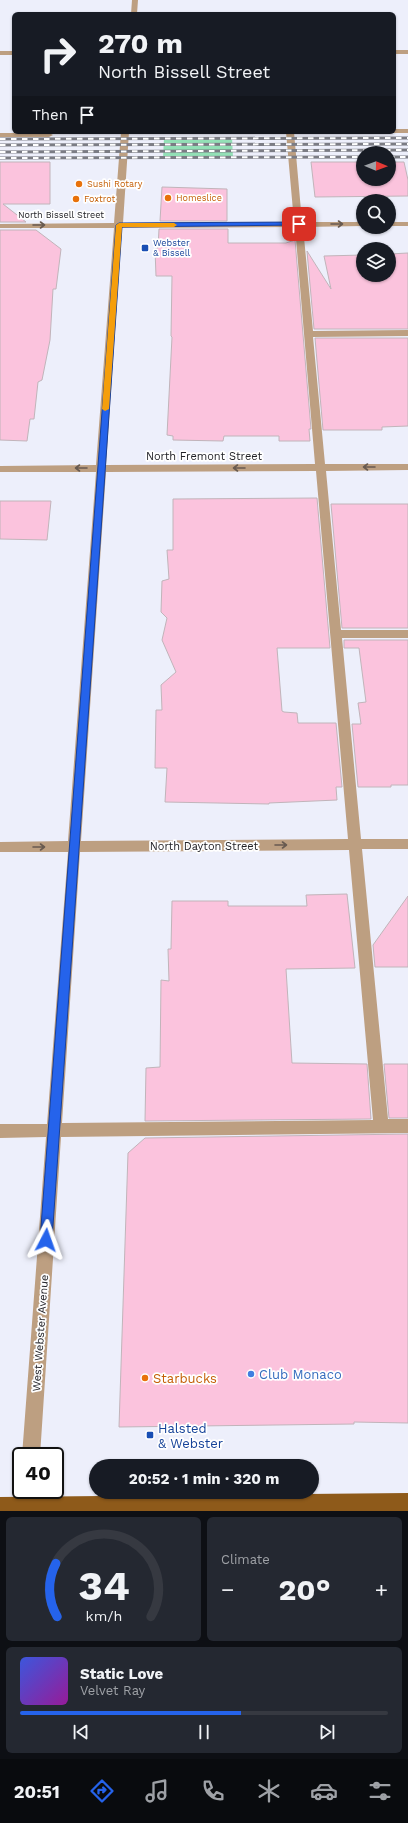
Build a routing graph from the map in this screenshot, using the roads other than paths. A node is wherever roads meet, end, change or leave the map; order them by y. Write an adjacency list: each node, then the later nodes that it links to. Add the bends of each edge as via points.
1 (135, 0): 2 (street)
2 (134, 12)
3 (396, 52): 4 (street)
4 (408, 52)
5 (0, 53): 6 (street)
6 (12, 53)
7 (396, 131): 8 (street)
8 (408, 131)
9 (125, 134): 17 (street, West Webster Avenue)
10 (290, 134): 13 (street)
11 (0, 135): 12 (street)
12 (49, 135)
13 (299, 224): 14 (street, North Bissell Street, one-way to 14); 17 (street, North Bissell Street); 20 (street)
14 (356, 224)
15 (396, 224): 16 (street)
16 (408, 224)
17 (119, 225): 18 (street, North Bissell Street, one-way to 17); 23 (street, West Webster Avenue)
18 (0, 226)
19 (408, 333): 20 (street)
20 (309, 334): 21 (street)
21 (321, 467): 22 (street, North Fremont Street, one-way to 21); 23 (street, North Fremont Street, one-way to 23); 25 (street)
22 (408, 467)
23 (101, 468): 24 (street, North Fremont Street, one-way to 24); 30 (street, West Webster Avenue)
24 (0, 469)
25 (336, 634): 26 (street); 28 (street)
26 (408, 634)
27 (408, 844): 28 (street, North Dayton Street)
28 (356, 845): 30 (street, North Dayton Street, one-way to 28); 31 (street)
29 (0, 847): 30 (street, North Dayton Street, one-way to 30)
30 (74, 847): 34 (street, West Webster Avenue)
31 (381, 1126): 32 (street); 34 (street)
32 (408, 1126)
33 (0, 1131): 34 (street)
34 (54, 1131): 35 (street, West Webster Avenue)
35 (31, 1447)
36 (27, 1502): 37 (main road, via 150,1506); 38 (main road)
37 (408, 1502)
38 (0, 1506)

